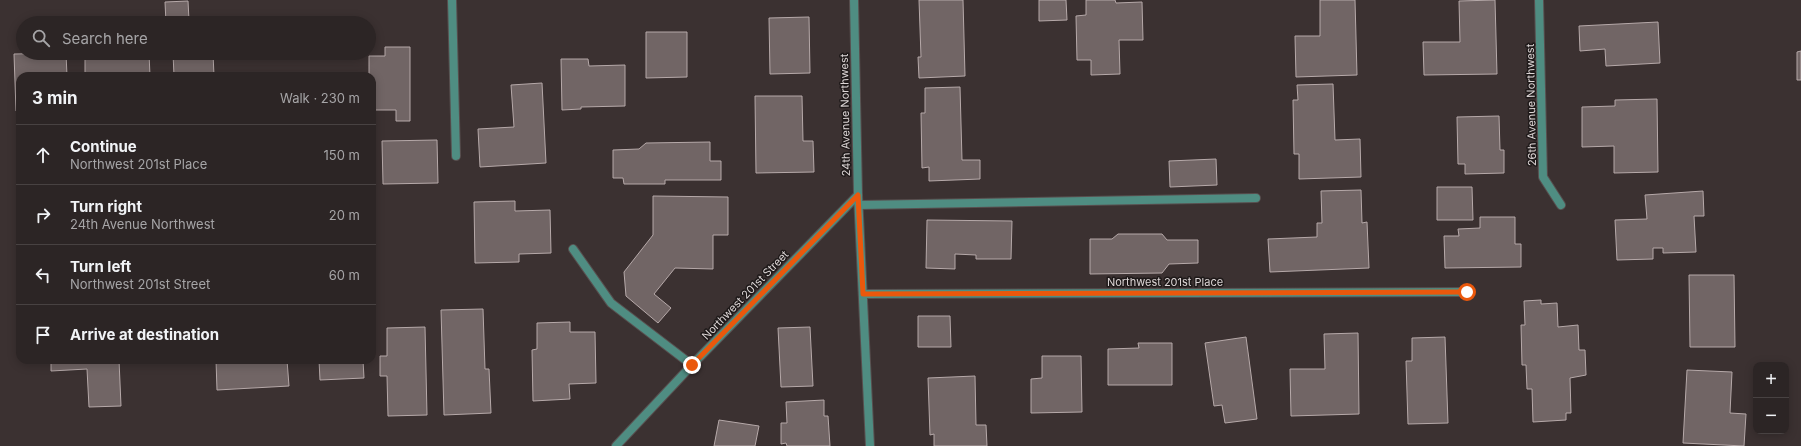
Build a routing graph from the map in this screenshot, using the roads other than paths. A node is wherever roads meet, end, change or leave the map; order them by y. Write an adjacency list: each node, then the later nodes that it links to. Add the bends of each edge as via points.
1 (452, 0): 4 (street)
2 (854, 0): 5 (street, 24th Avenue Northwest)
3 (1539, 0): 8 (street, 26th Avenue Northwest, via 1543,177)
4 (456, 156)
5 (858, 195): 7 (street, 24th Avenue Northwest); 12 (street, Northwest 201st Street)
6 (1256, 198): 7 (street)
7 (860, 205): 11 (street, 24th Avenue Northwest)
8 (1561, 205)
9 (573, 249): 12 (street, via 611,304)
10 (1467, 292): 11 (street, Northwest 201st Place)
11 (863, 294): 14 (street, 24th Avenue Northwest)
12 (692, 365): 13 (street, Northwest 201st Street)
13 (616, 446)
14 (870, 446)

